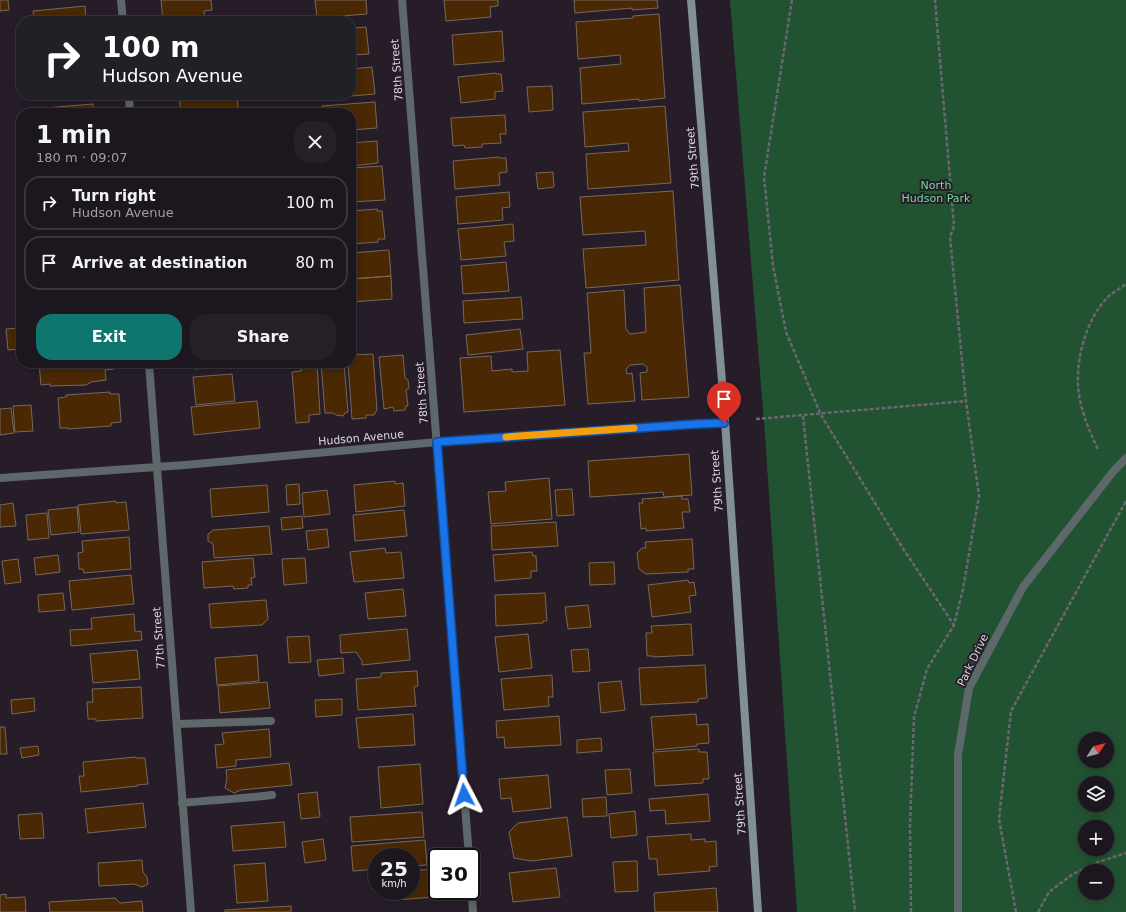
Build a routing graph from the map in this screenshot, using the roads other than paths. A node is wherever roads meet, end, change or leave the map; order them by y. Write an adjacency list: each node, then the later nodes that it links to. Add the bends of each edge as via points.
1 (121, 0): 4 (street)
2 (402, 0): 7 (street, 78th Street)
3 (692, 0): 6 (street, 79th Street)
4 (123, 16)
5 (149, 368): 9 (street, 77th Street)
6 (724, 423): 7 (street, Hudson Avenue); 19 (street, 79th Street)
7 (437, 442): 9 (street, Hudson Avenue); 15 (street, 78th Street)
8 (1126, 458): 20 (street, Park Drive, via 1023,587 969,688 958,755)
9 (157, 467): 10 (street, Hudson Avenue); 12 (street, 77th Street)
10 (0, 478)
11 (271, 721): 12 (street)
12 (177, 724): 14 (street, 77th Street)
13 (272, 795): 14 (street)
14 (182, 803): 17 (street, 77th Street)
15 (468, 848)
16 (472, 900): 18 (street)
17 (191, 912)
18 (473, 912)
19 (758, 912)
20 (958, 912)

